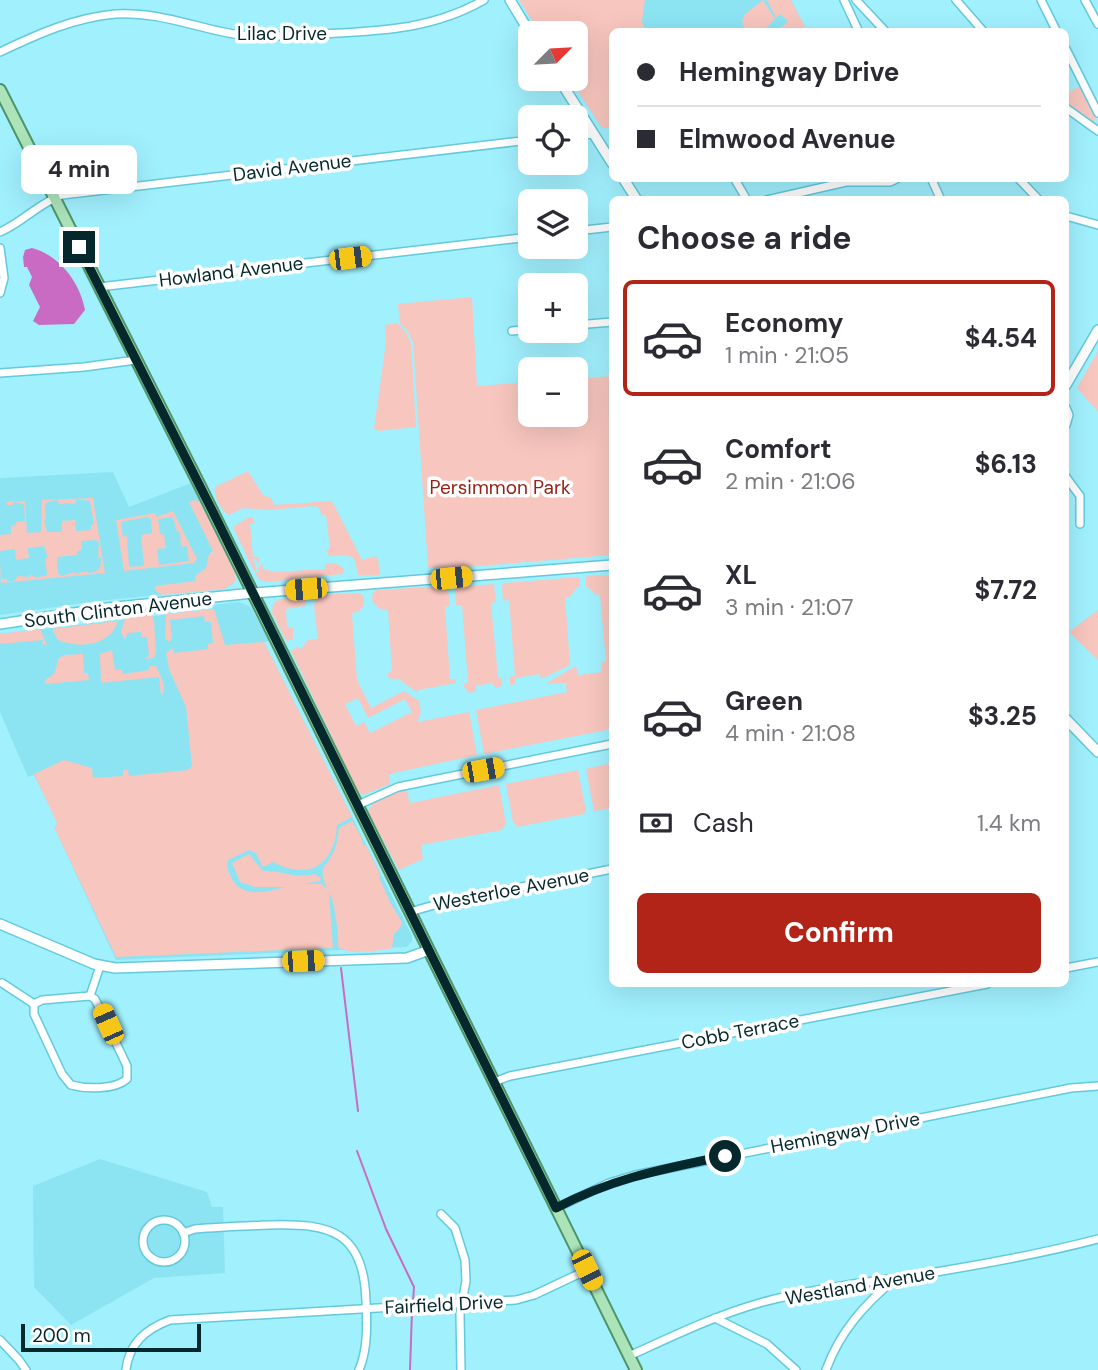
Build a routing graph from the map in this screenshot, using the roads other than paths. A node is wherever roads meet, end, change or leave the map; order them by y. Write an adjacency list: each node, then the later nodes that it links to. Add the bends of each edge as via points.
1 (484, 0): 14 (street, Lilac Drive, via 410,28 262,37 165,17 116,14 69,22)
2 (510, 0): 8 (street)
3 (844, 0): 10 (street)
4 (856, 0): 11 (street)
5 (956, 0): 12 (street)
6 (1041, 0): 13 (street)
7 (1085, 0): 9 (street)
8 (523, 21)
9 (1098, 24)
10 (857, 28)
11 (882, 28)
12 (980, 28)
13 (1055, 28)
14 (0, 52)
15 (1069, 55): 19 (street)
16 (0, 90): 31 (main road)
17 (566, 91): 21 (street)
18 (1069, 109): 20 (street)
19 (1098, 113)
20 (1098, 131)
21 (593, 134): 22 (street); 24 (street)
22 (588, 135)
23 (518, 141): 31 (street, David Avenue)
24 (609, 158)
25 (846, 182): 27 (street)
26 (846, 182): 29 (street)
27 (890, 182)
28 (1022, 182): 30 (street)
29 (785, 196)
30 (1035, 196)
31 (54, 198): 36 (street); 39 (main road)
32 (1069, 217): 33 (street)
33 (1098, 225)
34 (609, 227): 35 (street)
35 (588, 230)
36 (0, 232)
37 (518, 238): 39 (street, Howland Avenue)
38 (0, 248): 40 (street, via 4,278)
39 (99, 287): 46 (main road)
40 (0, 293)
41 (609, 322): 42 (street)
42 (588, 324)
43 (518, 330): 44 (street)
44 (512, 331)
45 (1097, 334): 48 (street)
46 (136, 360): 47 (street); 52 (main road)
47 (0, 373)
48 (1069, 380)
49 (1069, 481): 50 (street, via 1080,496)
50 (1080, 524)
51 (609, 565): 52 (street, South Clinton Avenue)
52 (253, 593): 53 (street, South Clinton Avenue); 57 (main road)
53 (0, 624)
54 (1069, 722): 56 (street)
55 (609, 745): 57 (street, via 398,787)
56 (1098, 752)
57 (358, 805): 59 (main road)
58 (609, 870): 59 (street, Westerloe Avenue)
59 (411, 912): 61 (main road)
60 (0, 924): 63 (street)
61 (429, 950): 63 (street, via 407,958); 69 (main road)
62 (1098, 962): 64 (street)
63 (100, 966): 67 (street)
64 (1069, 967)
65 (2, 983): 68 (street)
66 (971, 987): 69 (street, Cobb Terrace)
67 (90, 996): 68 (street); 68 (street, via 99,1004 127,1066 127,1079 116,1085 78,1087 67,1082 34,1014)
68 (34, 1004)
69 (495, 1082): 71 (main road)
70 (1098, 1086): 71 (street, Hemingway Drive, via 1058,1090 648,1172 609,1183)
71 (556, 1208): 75 (main road)
72 (441, 1214): 77 (street, via 455,1228 465,1260)
73 (183, 1233): 73 (street, Fairfield Drive, via 175,1223 161,1220 145,1232 143,1245 155,1260 173,1260 182,1252); 78 (street, Fairfield Drive, via 305,1224 330,1230 349,1245 359,1261)
74 (1098, 1239): 76 (street, Westland Avenue)
75 (587, 1270): 77 (street, Fairfield Drive, via 524,1298); 81 (main road)
76 (897, 1278): 79 (street, Westland Avenue, via 765,1302); 88 (street, via 848,1326)
77 (462, 1302): 78 (street, Fairfield Drive); 85 (street)
78 (366, 1309): 83 (street, via 170,1320 144,1333 128,1356); 84 (street, via 365,1349)
79 (715, 1318): 81 (street, Westland Avenue); 87 (street, via 767,1343)
80 (0, 1340): 82 (street)
81 (629, 1356): 86 (main road)
82 (26, 1370)
83 (125, 1370)
84 (359, 1370)
85 (461, 1370)
86 (636, 1370)
87 (796, 1370)
88 (826, 1370)

